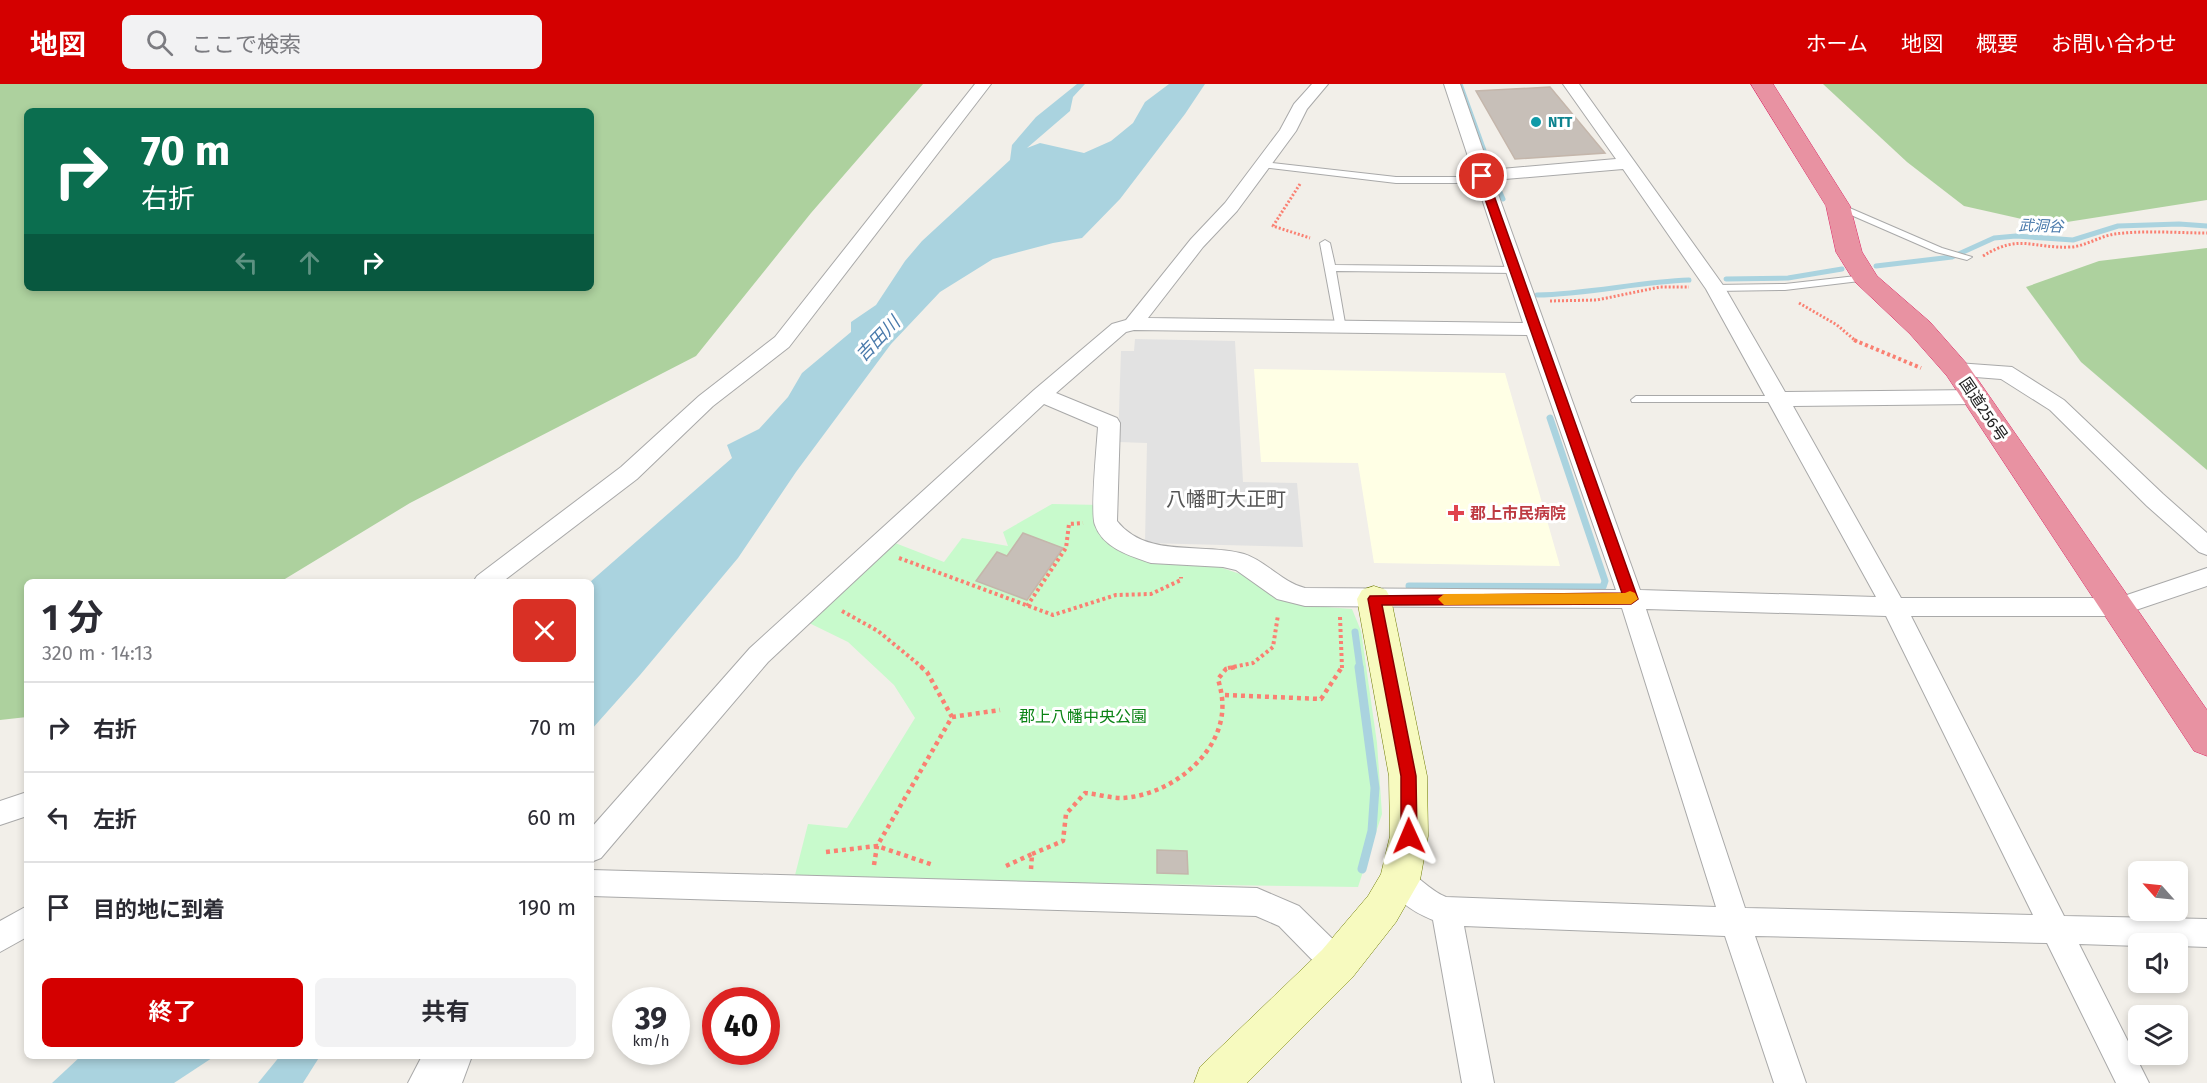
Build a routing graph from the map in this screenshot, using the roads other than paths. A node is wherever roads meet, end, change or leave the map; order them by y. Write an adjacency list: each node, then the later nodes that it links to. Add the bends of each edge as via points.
1 (984, 84): 25 (street, via 782,342 706,400 629,473)
2 (1320, 84): 7 (street, via 1300,107)
3 (1452, 84): 8 (street)
4 (1571, 84): 6 (street)
5 (1762, 84): 9 (highway, 国道256号)
6 (1629, 164): 8 (street); 15 (street)
7 (1264, 165): 8 (lane, via 1396,180); 16 (street)
8 (1483, 178): 13 (street)
9 (1838, 206): 11 (lane, via 1940,250); 14 (highway, 国道256号, via 1850,252)
10 (1325, 243): 12 (lane)
11 (1967, 257)
12 (1331, 268): 13 (lane); 17 (lane)
13 (1515, 270): 18 (street)
14 (1865, 278): 15 (lane); 19 (highway, 国道256号, via 1920,328)
15 (1715, 288): 21 (street)
16 (1133, 324): 17 (street); 20 (street, via 1119,328)
17 (1341, 328): 18 (street)
18 (1535, 329): 27 (street)
19 (1967, 385): 21 (street); 23 (street, via 2005,372 2057,405); 29 (highway, 国道256号)
20 (1041, 395): 26 (street, via 1110,423 1105,523 1132,548 1150,554 1222,558 1243,563 1286,592 1305,597); 33 (street, via 759,656)
21 (1779, 399): 22 (lane); 28 (street)
22 (1636, 400)
23 (2207, 546)
24 (2207, 577): 29 (street)
25 (489, 579)
26 (1357, 599): 27 (street); 34 (street, via 1408,776 1409,836)
27 (1631, 599): 28 (street); 38 (street)
28 (1894, 607): 29 (street); 39 (street)
29 (2118, 607): 30 (highway, 国道256号)
30 (2207, 740)
31 (24, 805): 32 (street)
32 (0, 813)
33 (594, 846)
34 (1400, 880): 36 (street, via 1425,902); 42 (street)
35 (594, 883): 42 (street, via 1257,902 1289,916)
36 (1446, 911): 38 (street); 48 (street)
37 (24, 922): 41 (street)
38 (1735, 922): 39 (street); 49 (street)
39 (2055, 930): 40 (street); 50 (street)
40 (2207, 933)
41 (0, 938)
42 (1337, 964): 47 (street)
43 (438, 1059): 45 (street)
44 (455, 1059): 46 (street)
45 (424, 1083)
46 (446, 1083)
47 (1216, 1083)
48 (1478, 1083)
49 (1790, 1083)
50 (2133, 1083)

